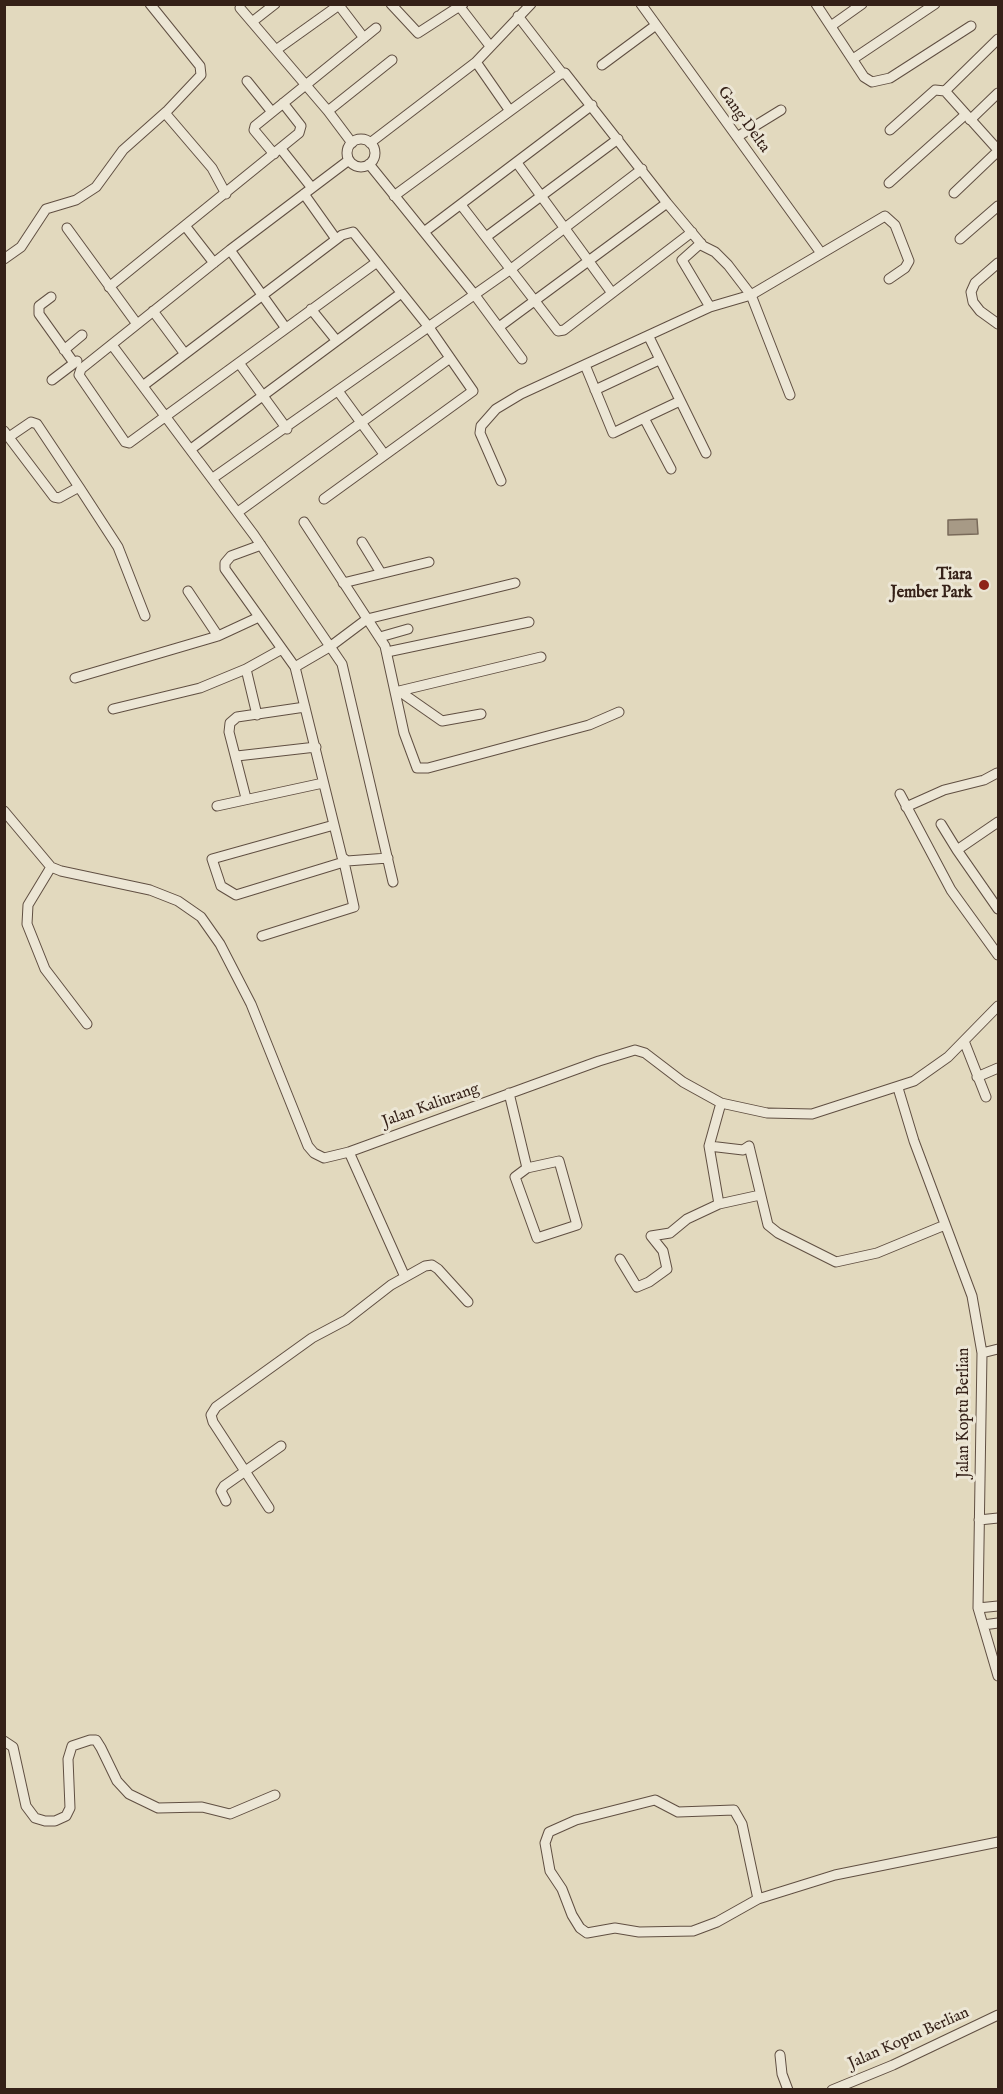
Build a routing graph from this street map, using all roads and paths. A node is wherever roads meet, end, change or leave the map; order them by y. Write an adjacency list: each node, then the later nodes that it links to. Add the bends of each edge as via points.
1 (150, 4): 37 (street, via 202,71 195,84)
2 (275, 4): 13 (street)
3 (391, 4): 10 (street, via 416,33)
4 (531, 4): 12 (street)
5 (641, 4): 14 (street, Gang Delta)
6 (816, 4): 15 (street)
7 (862, 4): 15 (street)
8 (935, 4): 22 (street)
9 (338, 5): 18 (street); 21 (street)
10 (462, 6): 20 (street)
11 (240, 8): 13 (street)
12 (518, 16): 20 (street); 26 (street)
13 (252, 22): 21 (street)
14 (656, 25): 25 (street); 40 (street, Gang Delta)
15 (831, 26): 22 (street)
16 (971, 26): 22 (street, via 883,81 868,81)
17 (376, 28): 18 (street)
18 (364, 38): 28 (street)
19 (999, 39): 29 (street)
20 (490, 46): 24 (street)
21 (276, 50): 28 (street)
22 (853, 59)
23 (392, 60): 34 (street)
24 (476, 62): 35 (street); 43 (street)
25 (602, 65)
26 (562, 73): 32 (street, via 570,77); 35 (street)
27 (247, 81): 36 (street)
28 (305, 85): 31 (street); 34 (street)
29 (945, 91): 38 (street); 39 (street, via 935,90)
30 (999, 93): 38 (street)
31 (284, 103): 36 (street); 45 (street, via 301,129)
32 (592, 105): 41 (street); 47 (street)
33 (781, 110): 40 (street)
34 (328, 111): 42 (street)
35 (510, 111): 54 (street)
36 (272, 112): 45 (street, via 254,128)
37 (165, 113): 52 (street, via 212,168); 70 (street, via 123,150 87,195 46,209 21,247)
38 (968, 118): 44 (street); 50 (street)
39 (890, 130)
40 (737, 137): 69 (street, Gang Delta)
41 (618, 139): 49 (street); 55 (street)
42 (352, 143): 43 (street, via 361,139); 46 (street)
43 (370, 143): 48 (street, via 374,156)
44 (999, 150): 53 (street)
45 (278, 151): 51 (street); 52 (street)
46 (349, 160): 48 (street, via 358,166); 51 (street)
47 (517, 163): 55 (street); 57 (street)
48 (369, 164): 54 (street)
49 (642, 169): 56 (street); 61 (street)
50 (889, 183)
51 (308, 191): 65 (street); 68 (street)
52 (226, 194): 59 (street)
53 (954, 194)
54 (394, 196): 62 (street)
55 (541, 197): 61 (street); 64 (street)
56 (667, 203): 63 (street); 71 (street)
57 (461, 205): 62 (street); 64 (street)
58 (999, 206): 66 (street)
59 (186, 227): 73 (street); 77 (street)
60 (67, 228): 77 (street)
61 (565, 229): 71 (street); 75 (street)
62 (424, 232): 80 (street)
63 (692, 232): 67 (street); 78 (street)
64 (486, 237): 75 (street)
65 (336, 239): 72 (street, via 347,231 353,232); 82 (street)
66 (960, 239)
67 (701, 243): 81 (street, via 719,255); 85 (street, via 682,260)
68 (230, 250): 73 (street); 82 (street)
69 (821, 253): 76 (street, via 888,216 909,261); 81 (street)
70 (4, 259)
71 (588, 260): 78 (street); 84 (street)
72 (377, 262): 79 (street); 86 (street)
73 (214, 263): 87 (street)
74 (999, 263): 89 (street, via 971,291 980,311)
75 (511, 269): 80 (street); 84 (street)
76 (888, 279)
77 (109, 287): 88 (street)
78 (612, 293): 84 (street, via 560,331)
79 (400, 294): 90 (street); 95 (street)
80 (474, 294): 90 (street); 92 (street)
81 (750, 294): 85 (street); 110 (street)
82 (262, 295): 91 (street); 98 (street)
83 (51, 297): 97 (street, via 39,306 38,312)
84 (534, 301): 92 (street)
85 (710, 307): 94 (street)
86 (312, 309): 91 (street); 95 (street)
87 (153, 311): 88 (street); 98 (street)
88 (137, 324): 96 (street)
89 (999, 324)
90 (428, 326): 99 (street); 109 (street)
91 (285, 327): 103 (street)
92 (499, 327): 100 (street)
93 (82, 335): 97 (street)
94 (649, 337): 101 (street); 105 (street)
95 (336, 340): 111 (street)
96 (112, 345): 104 (street); 107 (street)
97 (64, 350): 102 (street)
98 (185, 354): 107 (street)
99 (450, 358): 115 (street); 120 (street, via 472,387 472,393)
100 (522, 359)
101 (659, 360): 108 (street); 112 (street)
102 (74, 363): 104 (street, via 81,360); 106 (street)
103 (239, 363): 111 (street); 113 (street)
104 (86, 365): 113 (street, via 79,371 79,377 126,443)
105 (585, 365): 108 (street); 123 (street, via 521,394 482,423 480,432)
106 (52, 380)
107 (144, 385): 113 (street)
108 (595, 390): 114 (street, via 613,433)
109 (338, 391): 115 (street); 116 (street)
110 (790, 394)
111 (262, 395): 116 (street); 118 (street)
112 (680, 401): 114 (street); 119 (street)
113 (167, 417): 118 (street)
114 (645, 418): 121 (street)
115 (361, 422): 120 (street); 126 (street)
116 (287, 429): 122 (street)
117 (7, 434): 124 (street, via 54,497); 124 (street, via 31,422 37,424)
118 (191, 449): 122 (street)
119 (706, 453)
120 (384, 454): 125 (street)
121 (671, 469)
122 (213, 478): 126 (street)
123 (501, 481)
124 (79, 487): 135 (street, via 118,547)
125 (324, 499)
126 (238, 512): 129 (street)
127 (304, 522): 132 (street)
128 (362, 542): 131 (street)
129 (261, 545): 136 (street, via 234,554 224,564); 142 (street)
130 (429, 562): 131 (street)
131 (381, 573): 132 (street)
132 (343, 583): 137 (street)
133 (515, 583): 137 (street)
134 (188, 591): 140 (street)
135 (145, 616)
136 (259, 617): 140 (street); 143 (street)
137 (368, 619): 141 (street); 142 (street)
138 (529, 622): 144 (street)
139 (408, 629): 141 (street)
140 (218, 636): 148 (street)
141 (380, 637): 144 (street)
142 (331, 646): 146 (street); 168 (street, via 348,682)
143 (282, 649): 146 (street); 147 (street)
144 (387, 652): 149 (street)
145 (542, 657): 149 (street)
146 (295, 667): 150 (street)
147 (246, 669): 151 (street, via 200,688); 154 (street)
148 (75, 678)
149 (397, 692): 152 (street, via 408,751 414,765 422,769 589,725); 153 (street, via 442,722)
150 (306, 707): 154 (street); 155 (street)
151 (113, 709)
152 (619, 712)
153 (481, 714)
154 (257, 715): 156 (street, via 237,717 230,723)
155 (316, 747): 156 (street); 158 (street)
156 (237, 756): 160 (street)
157 (997, 773): 162 (street)
158 (323, 783): 160 (street); 165 (street)
159 (900, 794): 162 (street)
160 (246, 798): 161 (street)
161 (217, 806)
162 (906, 807): 174 (street, via 951,890)
163 (4, 811): 170 (street)
164 (941, 824): 167 (street)
165 (334, 825): 169 (street); 169 (street, via 212,858 221,886 236,895)
166 (997, 826): 167 (street)
167 (957, 850): 172 (street)
168 (388, 858): 169 (street); 171 (street)
169 (345, 861): 173 (street, via 354,907)
170 (51, 867): 176 (street, via 28,905 27,924 45,969); 185 (street, Jalan Kaliurang, via 150,890 178,901 201,917 236,973 311,1150 324,1158)
171 (393, 882)
172 (999, 909)
173 (262, 936)
174 (999, 956)
175 (999, 1006): 177 (street, Jalan Kaliurang)
176 (87, 1024)
177 (964, 1041): 179 (street); 180 (street, Jalan Kaliurang, via 927,1073)
178 (999, 1068): 179 (street)
179 (977, 1077): 182 (street)
180 (898, 1088): 183 (street, Jalan Kaliurang, via 812,1114 767,1113); 189 (street, Jalan Koptu Berlian)
181 (509, 1093): 183 (street, Jalan Kaliurang, via 638,1050); 185 (street, Jalan Kaliurang); 186 (street)
182 (986, 1097)
183 (721, 1103): 184 (street)
184 (709, 1146): 187 (street, via 743,1150 749,1146); 188 (street)
185 (349, 1152): 191 (street)
186 (527, 1168): 186 (street, via 515,1177 537,1238 577,1225 559,1161)
187 (760, 1195): 188 (street); 189 (street, via 765,1217 773,1229 836,1262 877,1253)
188 (719, 1204): 190 (street, via 687,1219 670,1233 651,1236 663,1251 667,1269 649,1282 637,1287)
189 (945, 1225): 194 (street, Jalan Koptu Berlian, via 972,1296)
190 (620, 1259)
191 (405, 1277): 192 (street, via 427,1265 434,1266); 196 (street, via 214,1409 213,1422)
192 (468, 1302)
193 (999, 1349): 194 (street)
194 (982, 1353): 200 (street, Jalan Koptu Berlian)
195 (281, 1446): 196 (street)
196 (245, 1470): 197 (street, via 222,1488); 198 (street)
197 (226, 1501)
198 (269, 1508)
199 (999, 1518): 200 (street)
200 (979, 1520): 202 (street, Jalan Koptu Berlian)
201 (999, 1606): 202 (street)
202 (978, 1608): 204 (street, Jalan Koptu Berlian)
203 (999, 1623): 204 (street)
204 (982, 1625): 205 (street, Jalan Koptu Berlian)
205 (999, 1676)
206 (4, 1741): 207 (street, via 13,1747 20,1788 35,1818 55,1821 66,1816 70,1808 68,1759 72,1746 90,1740 96,1740 117,1781 140,1801 158,1808 202,1807 230,1814)
207 (275, 1795)
208 (999, 1842): 209 (street, via 835,1875)
209 (758, 1899): 209 (street, via 693,1931 639,1932 615,1928 587,1933 572,1915 550,1871 545,1843 549,1832 576,1820 655,1800 678,1812 734,1810 742,1824)
210 (999, 2014): 213 (street, Jalan Koptu Berlian, via 893,2066)
211 (780, 2055): 212 (street)
212 (788, 2090)
213 (832, 2090)

